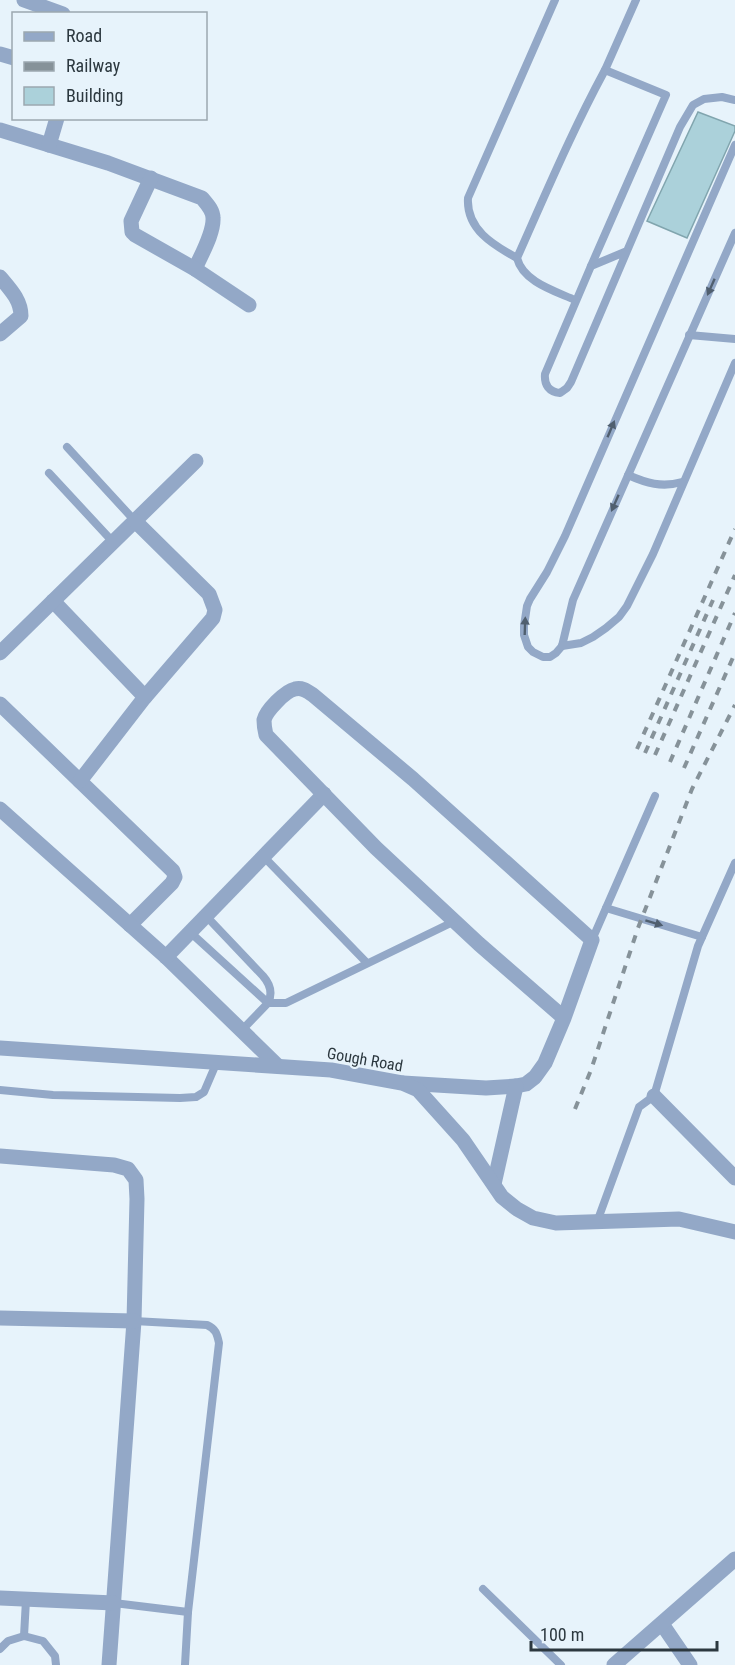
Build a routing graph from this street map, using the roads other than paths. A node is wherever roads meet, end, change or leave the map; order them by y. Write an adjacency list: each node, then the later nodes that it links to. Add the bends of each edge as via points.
1 (24, 0): 4 (street)
2 (555, 0): 14 (lane, via 468,198 470,214 483,236)
3 (636, 0): 5 (lane)
4 (57, 12)
5 (605, 70): 14 (lane, via 567,144); 15 (lane, via 666,95)
6 (735, 100): 13 (lane, via 704,99 693,105)
7 (56, 120): 9 (street)
8 (0, 130): 9 (street)
9 (49, 145): 11 (street)
10 (735, 145): 32 (lane, one-way to 10, via 550,657 528,647 524,626 530,599 565,536)
11 (151, 178): 16 (street, via 131,221 132,232); 16 (street, via 202,198 210,206 214,218 212,231)
12 (735, 233): 21 (lane, one-way to 21)
13 (627, 251): 15 (lane); 18 (lane, via 571,382 564,391 556,392 548,387 545,374)
14 (517, 258): 18 (lane, via 526,275)
15 (591, 266): 18 (lane)
16 (195, 268): 19 (street)
17 (0, 277): 20 (street, via 19,303 21,315)
18 (575, 300)
19 (249, 305)
20 (0, 334)
21 (689, 335): 22 (lane); 27 (lane)
22 (735, 339)
23 (735, 363): 28 (lane)
24 (68, 447): 29 (lane)
25 (196, 461): 29 (street)
26 (49, 473): 30 (lane)
27 (627, 475): 28 (lane, via 664,486); 32 (lane, one-way to 32, via 573,600)
28 (682, 482): 32 (lane, via 653,554 619,617 593,637)
29 (135, 521): 30 (street); 34 (street, via 208,594 215,610 213,618)
30 (113, 542): 31 (street)
31 (52, 601): 33 (street); 34 (street)
32 (562, 646)
33 (0, 653)
34 (145, 697): 36 (street)
35 (0, 704): 36 (street)
36 (80, 781): 45 (street, via 173,871 172,883)
37 (324, 794): 40 (street); 44 (street); 48 (street, via 266,735 264,720 268,711 296,688 313,695 413,779)
38 (655, 796): 42 (lane)
39 (0, 809): 45 (street)
40 (264, 857): 43 (street); 50 (lane)
41 (735, 863): 47 (lane)
42 (606, 908): 47 (lane, one-way to 47); 48 (lane)
43 (207, 917): 46 (street); 51 (lane, via 268,981)
44 (455, 921): 50 (lane); 52 (street)
45 (130, 925): 49 (street)
46 (191, 933): 49 (street); 51 (lane)
47 (702, 937): 60 (lane)
48 (592, 940): 52 (street)
49 (166, 957): 53 (street)
50 (367, 963): 51 (lane, via 296,999)
51 (268, 1003): 53 (lane)
52 (564, 1018): 58 (street, via 545,1064 526,1084)
53 (242, 1030): 56 (street)
54 (0, 1048): 55 (street, Gough Road)
55 (216, 1064): 56 (street, Gough Road); 59 (lane, via 204,1092 196,1097 53,1095)
56 (278, 1066): 57 (street, Gough Road, via 331,1070)
57 (402, 1083): 58 (street); 63 (street, Gough Road, via 418,1090 463,1140)
58 (516, 1086): 63 (street)
59 (0, 1090)
60 (654, 1096): 62 (street); 64 (lane, via 639,1107)
61 (0, 1156): 67 (street, via 128,1169 136,1180 137,1198)
62 (735, 1178)
63 (494, 1184): 64 (street, Gough Road, via 502,1197 533,1218 556,1223)
64 (597, 1222): 65 (street, Gough Road, via 679,1219)
65 (735, 1232)
66 (0, 1318): 67 (street)
67 (134, 1321): 72 (street); 73 (lane, via 207,1325 217,1332 219,1343)
68 (735, 1559): 74 (street)
69 (483, 1589): 80 (lane)
70 (0, 1598): 71 (street)
71 (26, 1600): 72 (street); 75 (lane)
72 (114, 1603): 73 (lane); 78 (street)
73 (188, 1612): 79 (lane)
74 (662, 1624): 81 (street); 82 (street)
75 (24, 1636): 76 (lane, via 8,1641); 77 (lane, via 43,1641 55,1656)
76 (0, 1649)
77 (56, 1665)
78 (109, 1665)
79 (185, 1665)
80 (561, 1665)
81 (614, 1665)
82 (690, 1665)

